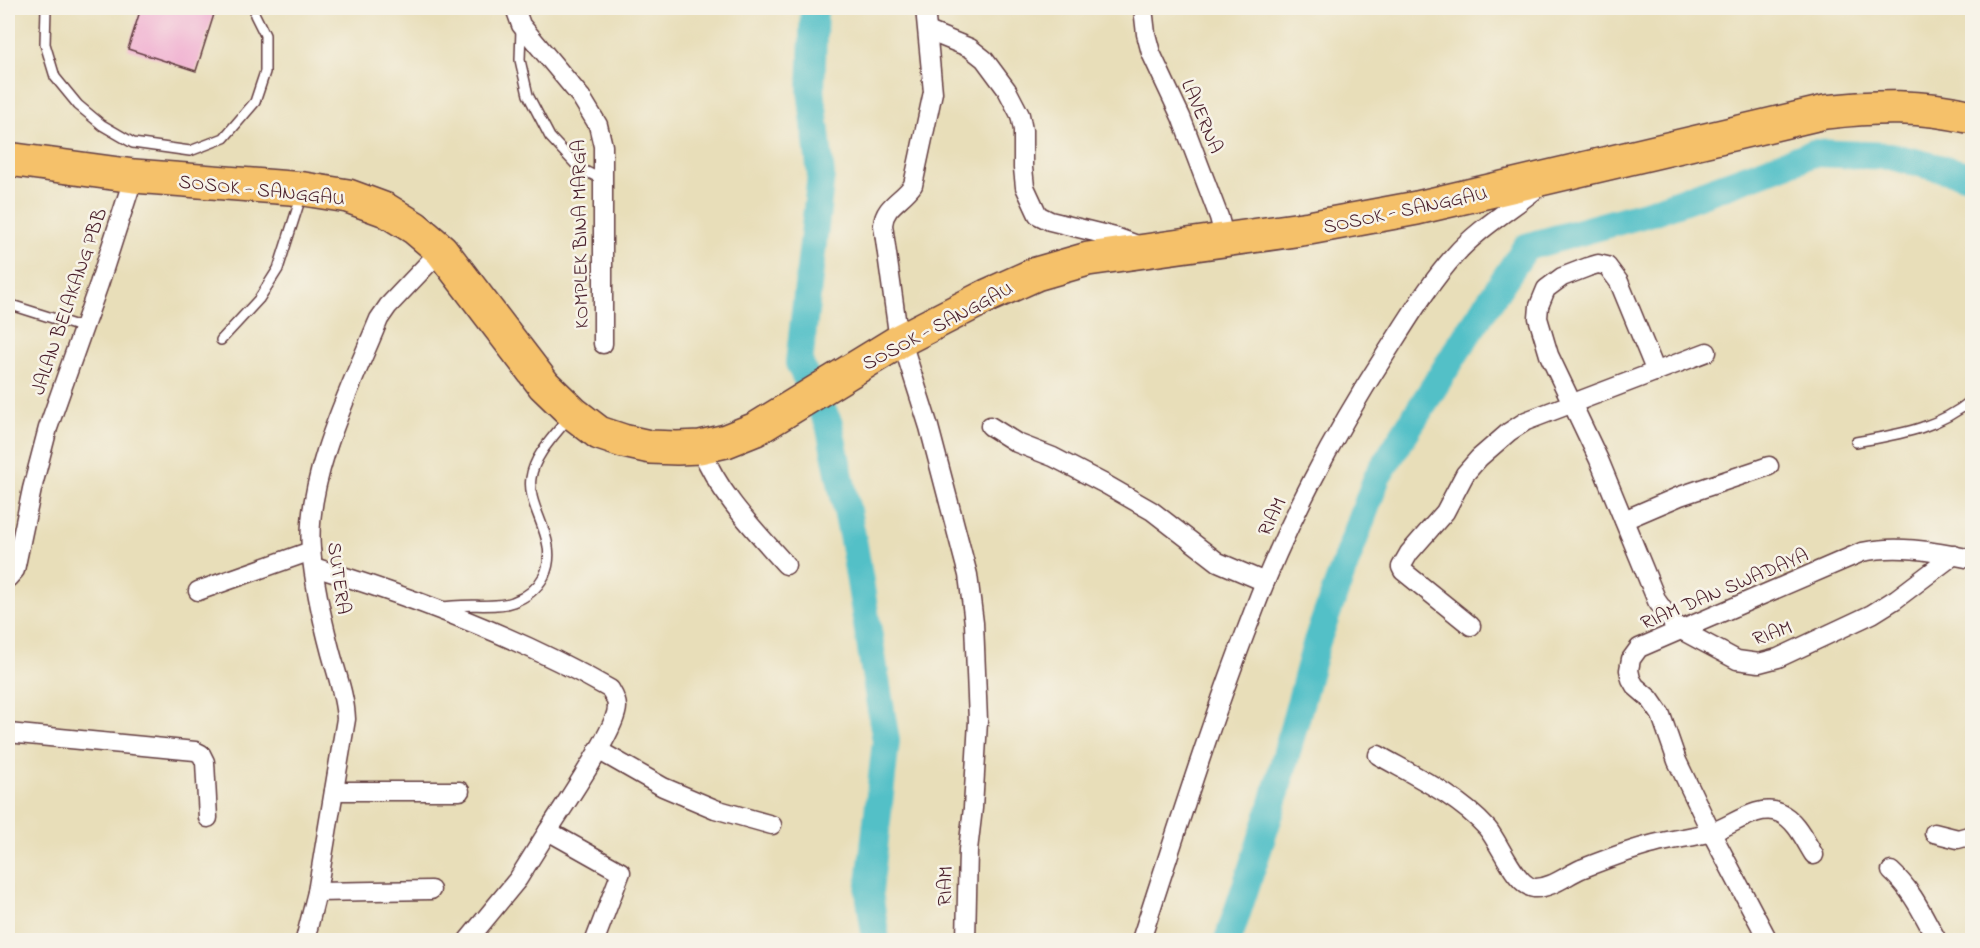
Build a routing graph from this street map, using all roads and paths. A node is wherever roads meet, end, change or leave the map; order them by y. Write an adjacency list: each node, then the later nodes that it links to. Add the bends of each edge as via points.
1 (46, 8): 5 (lane, via 45,44 55,77 78,105 133,143 190,151 224,138 255,102 266,72 265,35)
2 (515, 8): 6 (street, KOMPLEK BINA MARGA)
3 (925, 8): 7 (street)
4 (1143, 8): 14 (street, LAVERNA, via 1152,53 1181,117)
5 (255, 15)
6 (521, 25): 12 (street, KOMPLEK BINA MARGA, via 598,125 603,146); 12 (lane, via 520,60 528,95 550,136 579,168)
7 (928, 31): 16 (street, via 984,58 1007,90 1020,115 1025,187 1038,214); 20 (street, RIAM, via 933,93 916,173 908,192 884,216)
8 (1972, 117): 11 (highway, SOSOK - SANGGAU, via 1890,106 1824,112)
9 (8, 159): 10 (highway, SOSOK - SANGGAU)
10 (134, 176): 13 (highway, SOSOK - SANGGAU); 18 (street, JALAN BELAKANG PBB)
11 (1552, 176): 14 (highway, SOSOK - SANGGAU, via 1417,208); 37 (street, RIAM, via 1456,254 1422,299 1337,435)
12 (603, 180): 21 (street, KOMPLEK BINA MARGA)
13 (304, 189): 15 (highway, SOSOK - SANGGAU, via 348,196 386,210); 19 (lane, via 278,269 259,299)
14 (1225, 240): 16 (highway, SOSOK - SANGGAU)
15 (441, 250): 26 (highway, SOSOK - SANGGAU, via 544,385); 33 (street, SUTERA, via 380,319 322,470 312,513)
16 (1150, 250): 20 (highway, SOSOK - SANGGAU, via 1088,259 1036,274)
17 (8, 304): 18 (lane)
18 (84, 328): 36 (street, JALAN BELAKANG PBB, via 48,428 15,570)
19 (221, 340)
20 (901, 340): 29 (highway, SOSOK - SANGGAU, via 763,423 726,441); 60 (street, RIAM, via 929,427 968,575 974,623 978,722)
21 (603, 344)
22 (1707, 352): 23 (street)
23 (1656, 372): 25 (street); 25 (street, RIAM, via 1619,282 1607,266 1588,267 1546,289 1539,306 1538,318 1549,355)
24 (1972, 400): 28 (lane, via 1962,409 1916,431)
25 (1573, 405): 31 (street, RIAM); 40 (street, via 1526,421 1479,458 1465,474 1445,512 1402,563 1403,571)
26 (573, 413): 29 (highway, SOSOK - SANGGAU, via 599,433 622,441 650,447); 39 (lane, via 538,457 531,475 530,488 549,549 548,567 540,585 511,603 453,604)
27 (990, 426): 37 (street, via 1017,443 1105,484 1152,512 1218,562)
28 (1856, 442)
29 (700, 447): 35 (street, via 716,483)
30 (1769, 466): 31 (street)
31 (1624, 520): 41 (street, RIAM, via 1657,601)
32 (1954, 555): 34 (street, RIAM DAN SWADAYA); 41 (street, RIAM DAN SWADAYA, via 1906,548 1862,552); 41 (street, RIAM, via 1872,614 1778,658 1759,663 1737,660)
33 (313, 559): 38 (street); 39 (street); 46 (street, SUTERA, via 321,615 346,719)
34 (1972, 559)
35 (786, 565)
36 (8, 578)
37 (1265, 582): 61 (street, RIAM)
38 (198, 591)
39 (435, 609): 43 (street, via 535,651 610,689 617,706)
40 (1471, 626)
41 (1683, 631): 50 (street, RIAM DAN SWADAYA, via 1639,648 1629,670 1635,686 1661,715)
42 (8, 733): 47 (street, via 195,751 205,762)
43 (598, 750): 48 (street, via 663,787 715,809); 49 (street)
44 (1378, 755): 50 (street, via 1433,786 1474,816 1527,886 1546,886 1633,849)
45 (460, 791): 46 (street)
46 (334, 792): 56 (street, SUTERA)
47 (207, 818)
48 (772, 825)
49 (548, 831): 58 (street, via 518,879); 59 (street, via 621,872)
50 (1711, 832): 53 (street, via 1770,810 1781,813 1795,825); 62 (street, RIAM DAN SWADAYA)
51 (1934, 833): 52 (street, via 1958,839)
52 (1972, 835)
53 (1814, 855)
54 (1891, 871): 63 (street, via 1910,891)
55 (431, 890): 56 (street)
56 (318, 892): 57 (street, SUTERA)
57 (304, 940)
58 (468, 940)
59 (595, 940)
60 (966, 940)
61 (1141, 940)
62 (1768, 940)
63 (1937, 940)

